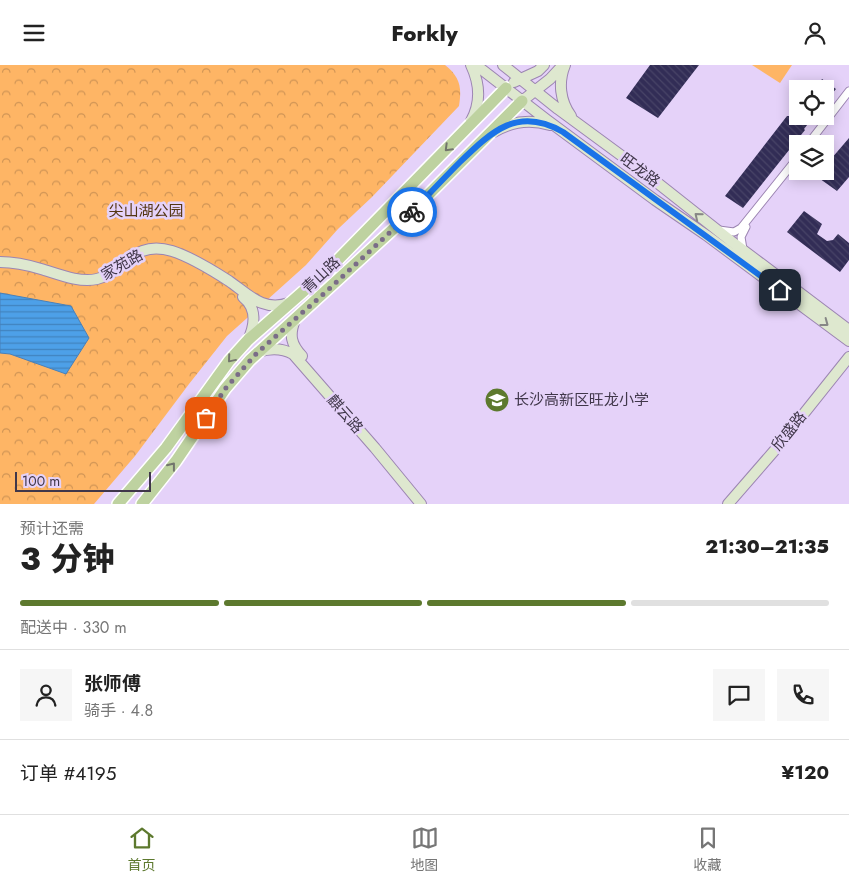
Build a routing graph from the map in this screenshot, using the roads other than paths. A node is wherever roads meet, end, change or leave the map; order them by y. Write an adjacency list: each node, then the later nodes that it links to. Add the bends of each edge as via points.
1 (471, 65): 13 (street, via 479,95 478,106)
2 (476, 65): 7 (street, 旺龙路)
3 (503, 65): 6 (street, 旺龙路)
4 (544, 65): 6 (street, 青山路)
5 (564, 65): 8 (street, 青山路); 12 (street, via 561,85 565,107)
6 (520, 79): 7 (street, 青山路); 8 (street, 旺龙路)
7 (506, 88): 11 (street, 旺龙路); 13 (main road, 青山路)
8 (536, 91): 11 (street, 青山路); 12 (street, 旺龙路)
9 (849, 91): 15 (street)
10 (849, 96): 16 (street)
11 (522, 101): 14 (street, 旺龙路); 17 (main road, 青山路)
12 (579, 124): 20 (street, 旺龙路, one-way to 12)
13 (468, 127): 23 (main road, 青山路, one-way to 23, via 330,268)
14 (563, 132): 17 (street, via 551,125 529,121 506,125); 27 (street, 旺龙路, one-way to 27)
15 (815, 135)
16 (819, 135)
17 (483, 139): 24 (main road, 青山路, via 402,222)
18 (789, 168): 20 (street, via 741,228 734,232)
19 (789, 174): 21 (street, via 742,234 741,244)
20 (715, 229): 21 (street, 旺龙路)
21 (745, 252): 25 (street, 旺龙路)
22 (0, 263): 23 (street, 家苑路, via 40,268 90,280 104,277 137,253 162,249 194,261 260,303 272,306); 26 (street, 家苑路, via 69,282 98,284 138,258 162,253 172,256 225,283 248,301 253,312 253,327)
23 (290, 303): 26 (main road, 青山路)
24 (294, 320): 28 (main road, 青山路); 34 (street, 麒云路, via 291,337 295,349)
25 (849, 329)
26 (248, 339): 31 (main road, 青山路, one-way to 31)
27 (849, 341)
28 (257, 353): 32 (main road, 青山路, one-way to 28, via 225,389); 33 (street, 麒云路, via 274,349 293,355)
29 (849, 357): 35 (street, 欣盛路)
30 (849, 365): 36 (street, 欣盛路)
31 (118, 504)
32 (142, 504)
33 (421, 504)
34 (427, 504)
35 (728, 504)
36 (734, 504)

